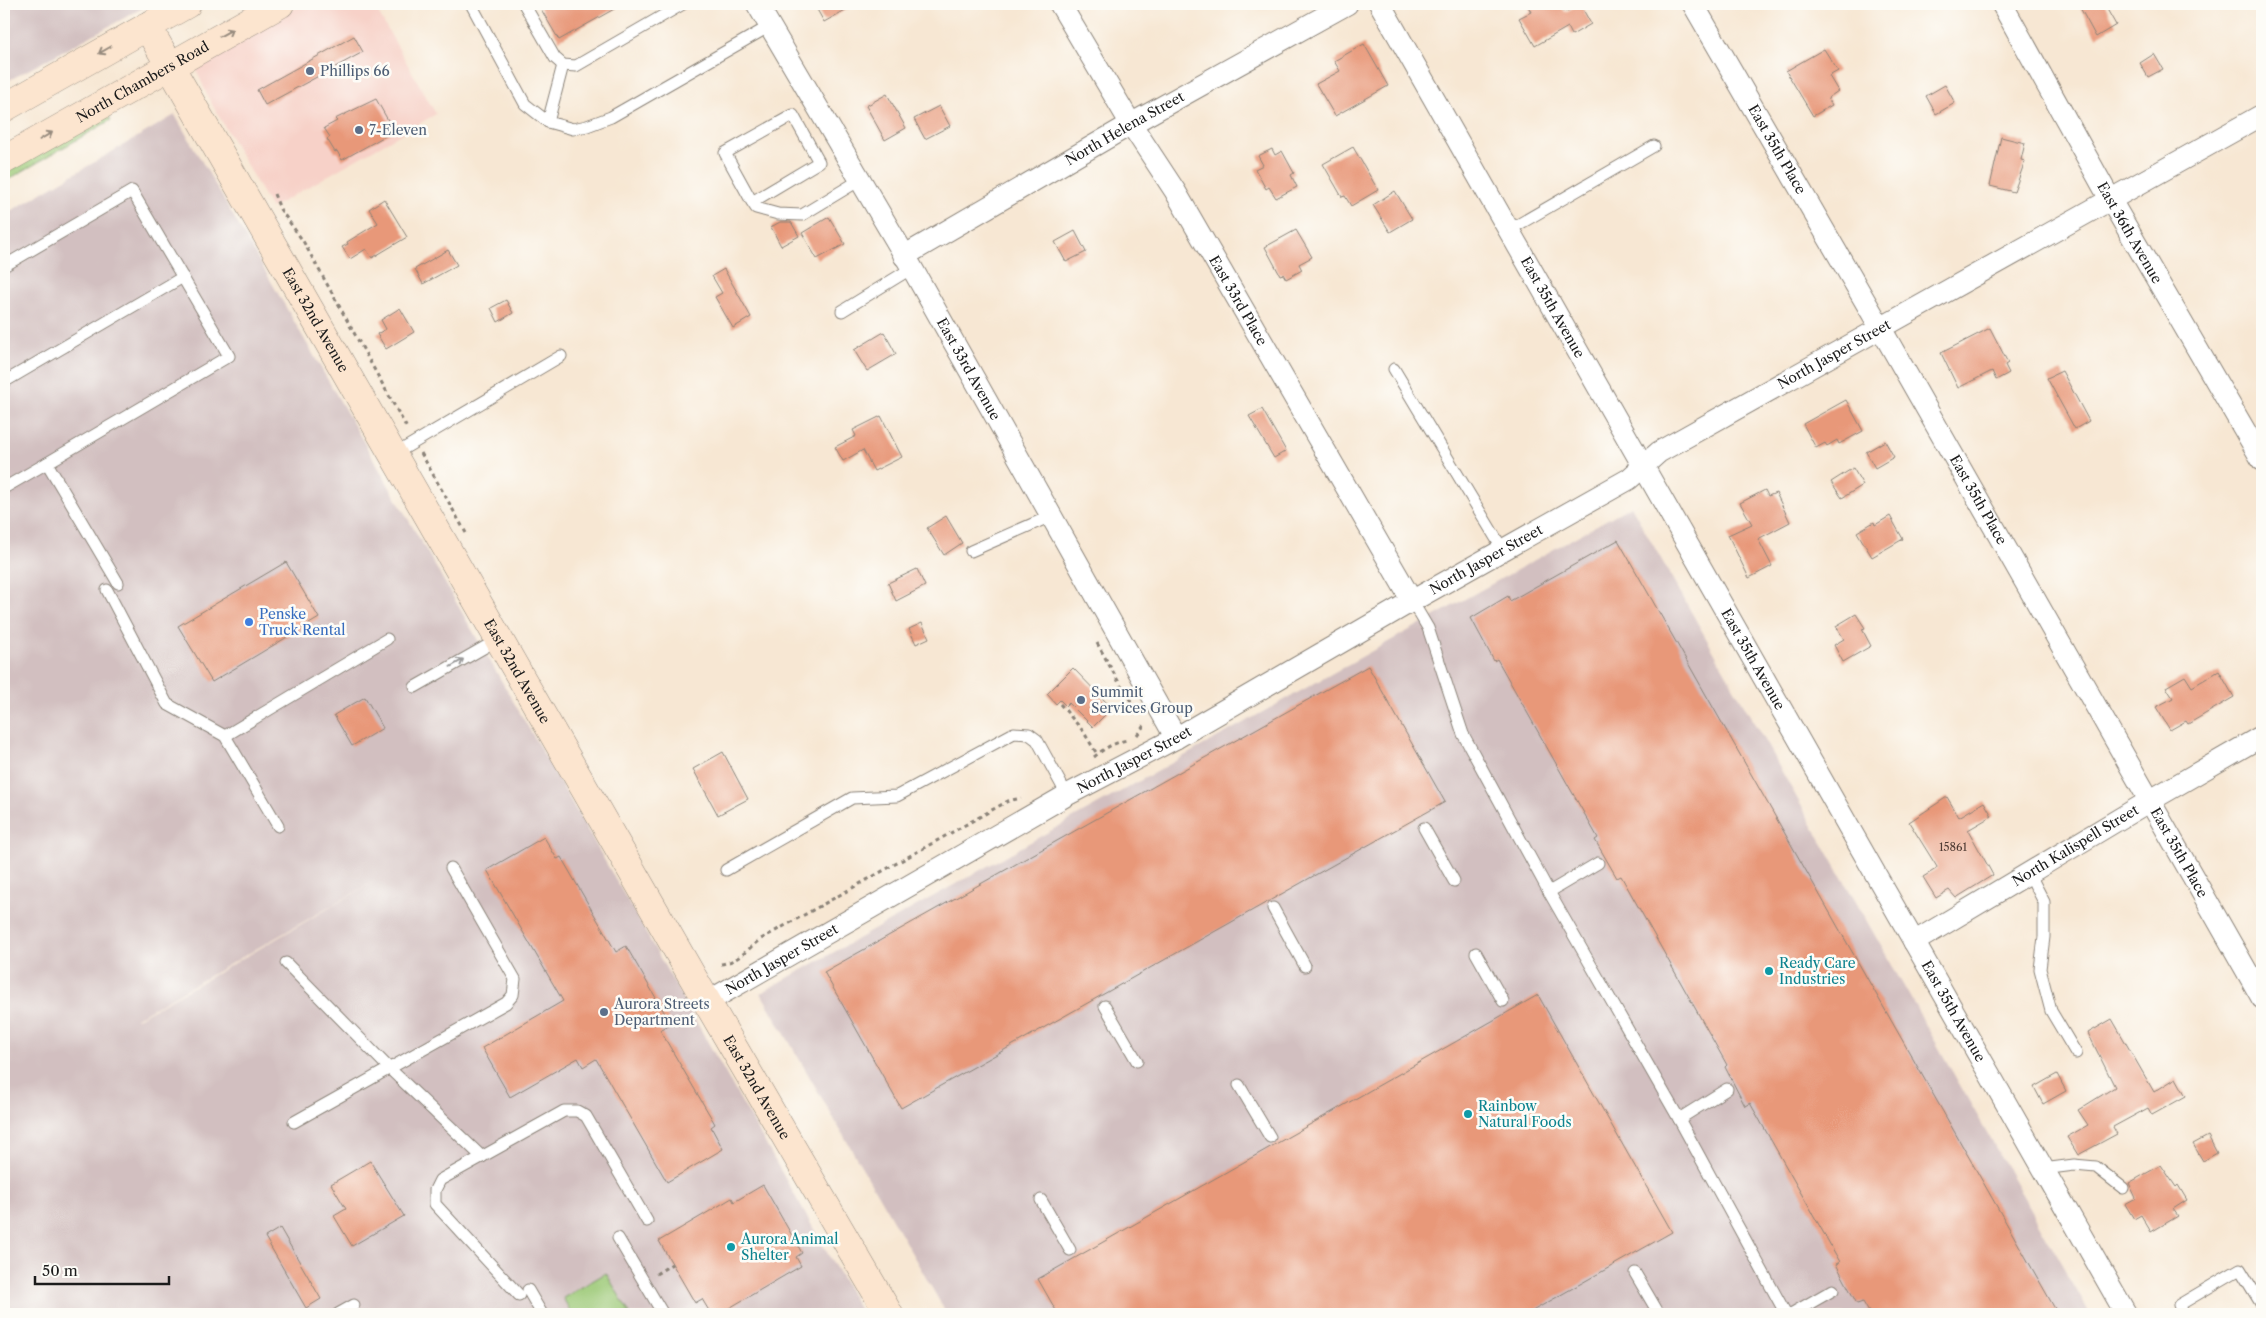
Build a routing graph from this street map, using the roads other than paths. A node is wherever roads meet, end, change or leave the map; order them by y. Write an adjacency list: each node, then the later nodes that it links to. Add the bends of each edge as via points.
1 (187, 4): 12 (street)
2 (280, 4): 15 (street, North Chambers Road, one-way to 2)
3 (470, 4): 18 (lane, via 525,104)
4 (524, 4): 14 (lane, via 555,58)
5 (683, 4): 14 (lane, via 576,66)
6 (757, 4): 13 (street, East 33rd Avenue)
7 (1060, 4): 19 (street, East 33rd Place)
8 (1347, 4): 19 (street, North Helena Street)
9 (1380, 4): 25 (street, East 35th Avenue)
10 (1693, 4): 30 (street, East 35th Place)
11 (2002, 4): 23 (street, East 36th Avenue)
12 (147, 26): 15 (street, East 32nd Avenue); 16 (street, one-way to 16)
13 (770, 26): 18 (lane, via 611,117 573,129); 22 (street, East 33rd Avenue)
14 (563, 64): 18 (lane)
15 (168, 65): 21 (street, North Chambers Road, one-way to 15); 34 (street, East 32nd Avenue)
16 (4, 108)
17 (2262, 115): 23 (street, North Jasper Street)
18 (548, 122)
19 (1131, 124): 26 (street, North Helena Street); 44 (street, East 33rd Place, via 1175,191)
20 (1654, 146): 25 (lane)
21 (4, 160)
22 (860, 180): 24 (lane, via 802,215 778,214 756,208); 26 (street, East 33rd Avenue)
23 (2110, 199): 30 (street, North Jasper Street); 35 (street, East 36th Avenue)
24 (752, 202): 24 (lane, via 725,153 793,115 819,162)
25 (1509, 230): 37 (street, East 35th Avenue)
26 (908, 262): 29 (lane); 39 (street, East 33rd Avenue)
27 (4, 266): 28 (lane, via 132,191)
28 (183, 277): 33 (lane); 36 (lane, via 229,356)
29 (842, 311)
30 (1880, 327): 37 (street, North Jasper Street, via 1659,452); 52 (street, East 35th Place)
31 (561, 356): 34 (lane)
32 (1394, 369): 40 (lane)
33 (4, 382)
34 (404, 449): 46 (street, East 32nd Avenue)
35 (2262, 460)
36 (47, 463): 38 (lane); 42 (lane)
37 (1644, 465): 40 (street, North Jasper Street, via 1629,479); 62 (street, East 35th Avenue)
38 (4, 488)
39 (1051, 516): 41 (lane); 50 (street, East 33rd Avenue)
40 (1503, 550): 44 (street, North Jasper Street)
41 (971, 551)
42 (118, 583)
43 (107, 590): 48 (lane, via 167,704)
44 (1412, 601): 50 (street, North Jasper Street); 60 (lane, via 1428,628 1463,734)
45 (387, 639): 48 (lane)
46 (499, 639): 47 (lane, one-way to 46); 68 (street, East 32nd Avenue)
47 (415, 687)
48 (224, 736): 53 (lane)
49 (2262, 736): 52 (street, North Kalispell Street)
50 (1176, 738): 51 (street, North Jasper Street)
51 (1067, 795): 57 (lane, via 1037,740 1029,734 1014,733 897,796 852,798); 68 (street, North Jasper Street)
52 (2151, 800): 58 (street, North Kalispell Street); 66 (street, East 35th Place)
53 (278, 826)
54 (1424, 828): 59 (lane)
55 (1598, 863): 60 (lane)
56 (451, 868): 72 (lane, via 515,979 513,996 506,1003)
57 (726, 870)
58 (2029, 873): 62 (street, North Kalispell Street); 70 (lane, via 2044,902 2040,969 2051,1011)
59 (1454, 881)
60 (1549, 892): 75 (lane)
61 (1273, 908): 65 (lane)
62 (1914, 942): 79 (street, East 35th Avenue)
63 (1476, 952): 67 (lane)
64 (286, 963): 72 (lane)
65 (1305, 966)
66 (2262, 998)
67 (1503, 1001)
68 (707, 1002): 92 (street, East 32nd Avenue)
69 (1105, 1006): 71 (lane)
70 (2076, 1053)
71 (1137, 1060)
72 (389, 1068): 76 (lane); 78 (lane)
73 (1239, 1085): 77 (lane)
74 (1727, 1089): 75 (lane)
75 (1679, 1119): 94 (lane)
76 (294, 1122)
77 (1270, 1137)
78 (482, 1156): 82 (lane, via 564,1111 577,1111 586,1116); 90 (lane, via 440,1180 435,1190 435,1204)
79 (2043, 1169): 80 (lane, via 2074,1165 2096,1167); 96 (street, East 35th Avenue)
80 (2123, 1188)
81 (1041, 1200): 84 (lane)
82 (646, 1221)
83 (618, 1238): 91 (lane)
84 (1070, 1250)
85 (1635, 1273): 93 (lane)
86 (1833, 1290): 95 (lane)
87 (354, 1305): 89 (lane)
88 (2262, 1305): 97 (lane, via 2240,1269 2179,1305)
89 (338, 1314)
90 (542, 1314)
91 (663, 1314)
92 (889, 1314)
93 (1659, 1314)
94 (1786, 1314)
95 (1791, 1314)
96 (2126, 1314)
97 (2184, 1314)

